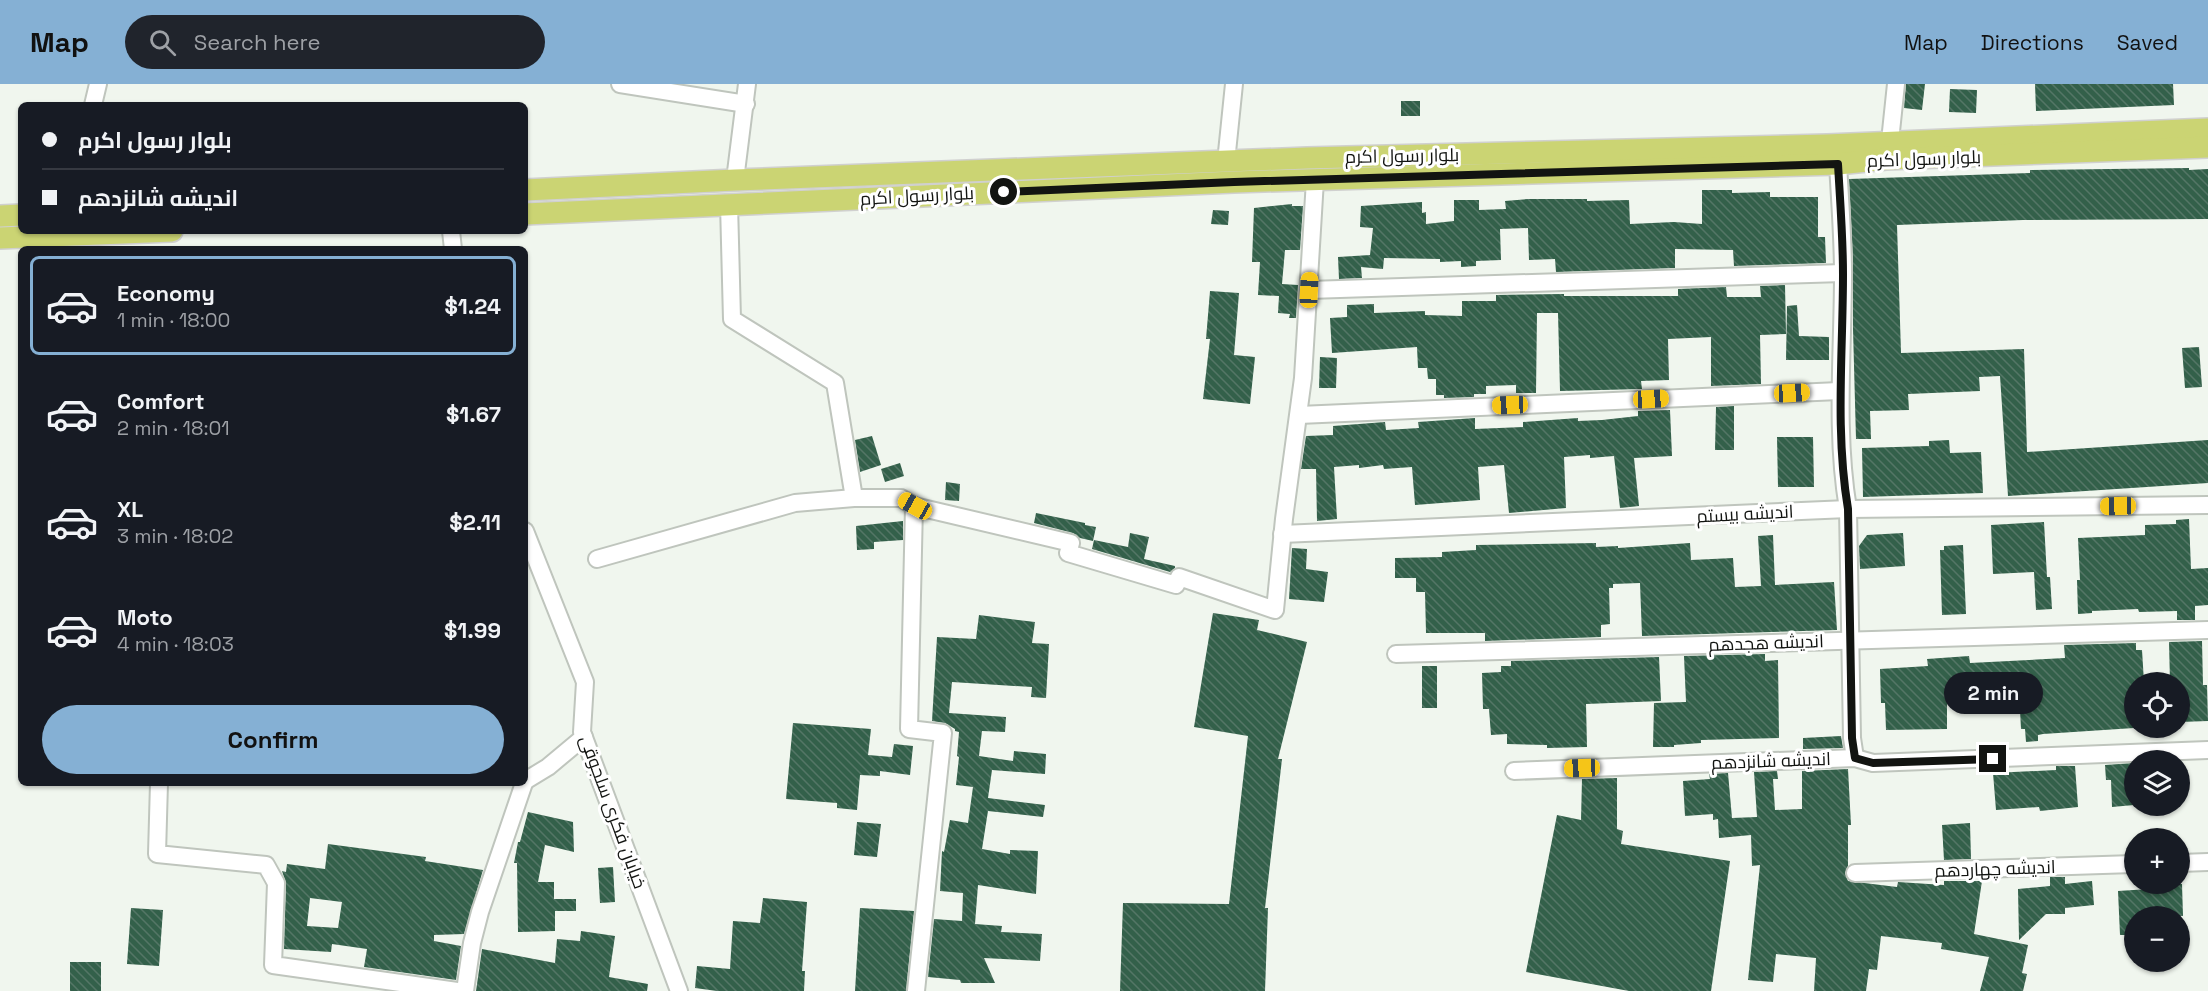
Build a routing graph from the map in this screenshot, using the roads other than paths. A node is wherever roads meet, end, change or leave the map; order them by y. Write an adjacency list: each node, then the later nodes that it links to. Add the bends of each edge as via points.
1 (98, 84): 6 (street)
2 (620, 84): 7 (street)
3 (747, 84): 7 (street)
4 (1234, 84): 11 (street)
5 (1896, 84): 9 (street)
6 (94, 102)
7 (746, 104): 13 (street)
8 (2208, 129): 9 (main road, بلوار رسول اکرم)
9 (1890, 141): 11 (main road, بلوار رسول اکرم)
10 (2208, 147): 12 (main road, بلوار رسول اکرم)
11 (1226, 162): 13 (main road, بلوار رسول اکرم)
12 (1838, 164): 14 (main road, بلوار رسول اکرم); 22 (street)
13 (735, 180): 15 (main road, بلوار رسول اکرم)
14 (1315, 180): 16 (main road, بلوار رسول اکرم); 23 (street)
15 (528, 190)
16 (729, 204): 17 (main road, بلوار رسول اکرم); 26 (street, via 732,319 836,383)
17 (528, 214)
18 (18, 215): 19 (main road)
19 (0, 216)
20 (98, 234): 21 (main road)
21 (0, 238)
22 (1843, 273): 23 (street); 24 (street)
23 (1309, 290): 25 (street)
24 (1839, 391): 25 (street); 29 (street)
25 (1299, 414): 30 (street)
26 (854, 498): 28 (street, via 901,498); 32 (street, via 795,503)
27 (2208, 505): 29 (street, اندیشه بیستم)
28 (915, 506): 30 (street, via 1071,543 1068,553 1176,585 1179,577 1275,610); 50 (street, via 909,729 943,733)
29 (1848, 509): 30 (street, اندیشه بیستم); 34 (street)
30 (1282, 534)
31 (528, 539): 36 (street, خیابان فکری سلجوقی, via 585,682)
32 (597, 559)
33 (2208, 630): 34 (street, اندیشه هجدهم)
34 (1850, 640): 35 (street, اندیشه هجدهم); 38 (street)
35 (1396, 654)
36 (584, 736): 40 (street); 49 (street, خیابان فکری سلجوقی)
37 (2208, 750): 38 (street, اندیشه شانزدهم, via 1873,763)
38 (1855, 758): 39 (street, اندیشه شانزدهم)
39 (1514, 771)
40 (528, 780)
41 (159, 786): 47 (street, via 157,854 266,865 276,883 273,965)
42 (523, 786): 48 (street, via 480,912)
43 (2208, 862): 44 (street)
44 (2190, 863)
45 (2124, 864): 46 (street, اندیشه چهاردهم)
46 (1856, 873)
47 (457, 991)
48 (465, 991)
49 (679, 991)
50 (916, 991)

